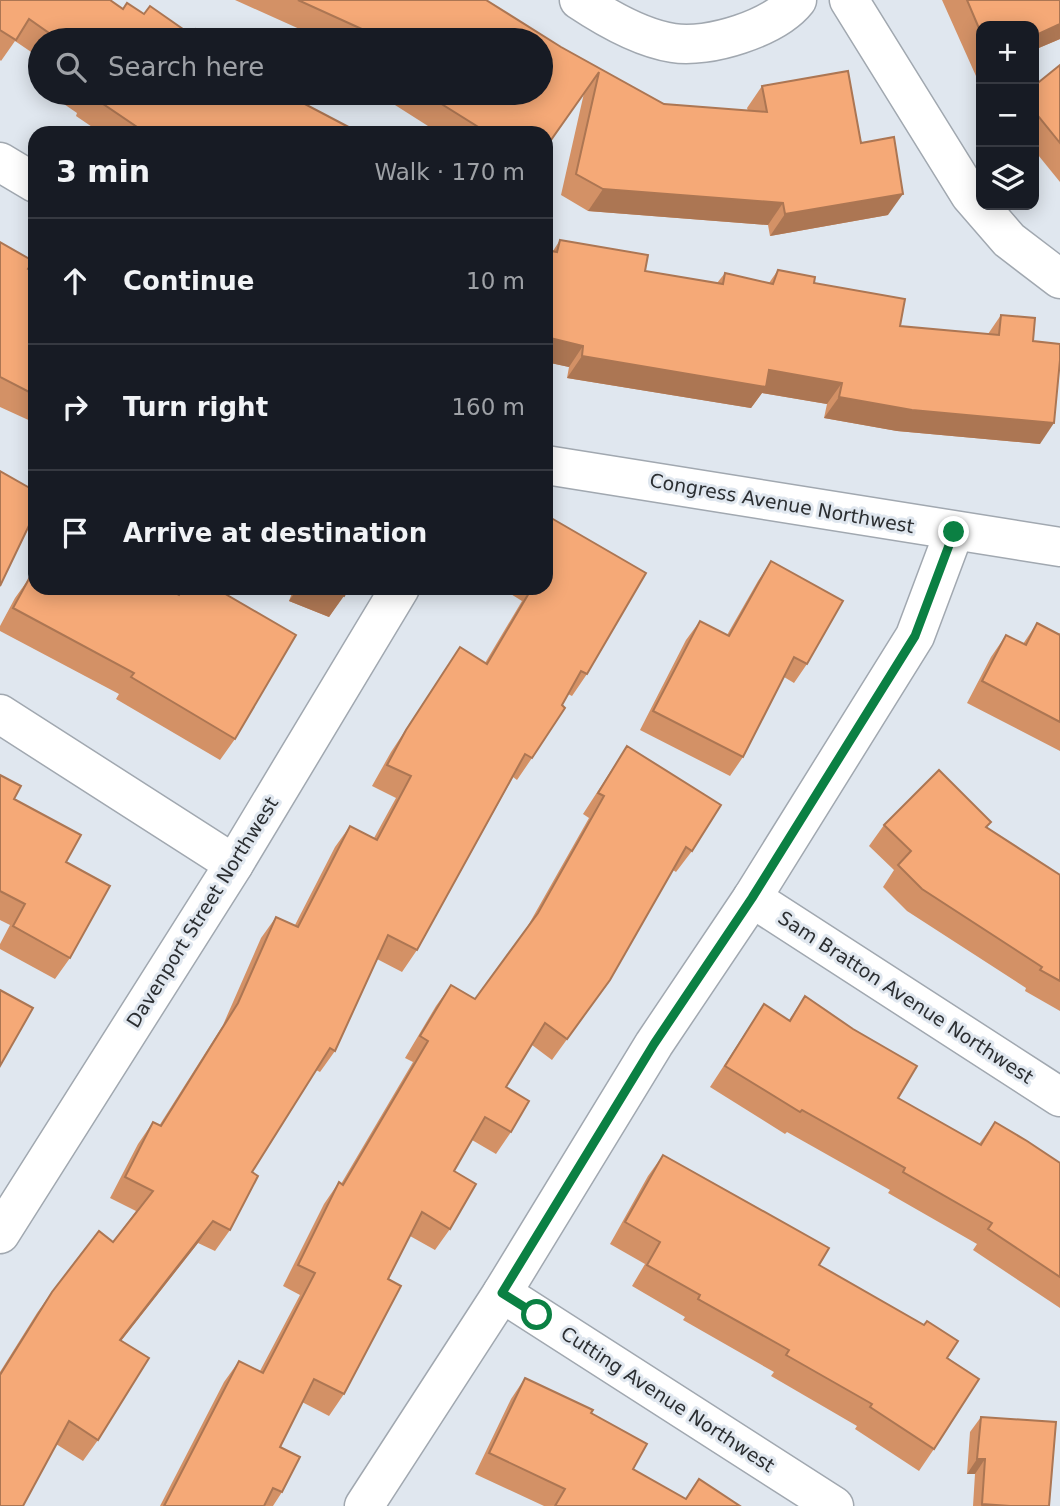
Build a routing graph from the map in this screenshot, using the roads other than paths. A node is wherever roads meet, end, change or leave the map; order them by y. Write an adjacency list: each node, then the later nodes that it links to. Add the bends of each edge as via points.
1 (579, 0): 2 (street, via 611,21 673,43 732,38 787,13)
2 (797, 0)
3 (849, 0): 6 (street, via 970,195 1009,240)
4 (0, 162): 5 (street)
5 (28, 179)
6 (1060, 279)
7 (553, 466): 8 (street, Congress Avenue Northwest)
8 (954, 532): 9 (street, Congress Avenue Northwest); 13 (street, via 915,636)
9 (1060, 547)
10 (396, 595): 12 (street, Davenport Street Northwest)
11 (0, 714): 12 (street)
12 (234, 864): 15 (street, Davenport Street Northwest)
13 (752, 898): 14 (street, Sam Bratton Avenue Northwest); 16 (street, via 654,1044)
14 (1060, 1097)
15 (0, 1234)
16 (502, 1293): 17 (street); 18 (street, Cutting Avenue Northwest)
17 (364, 1506)
18 (834, 1506)

